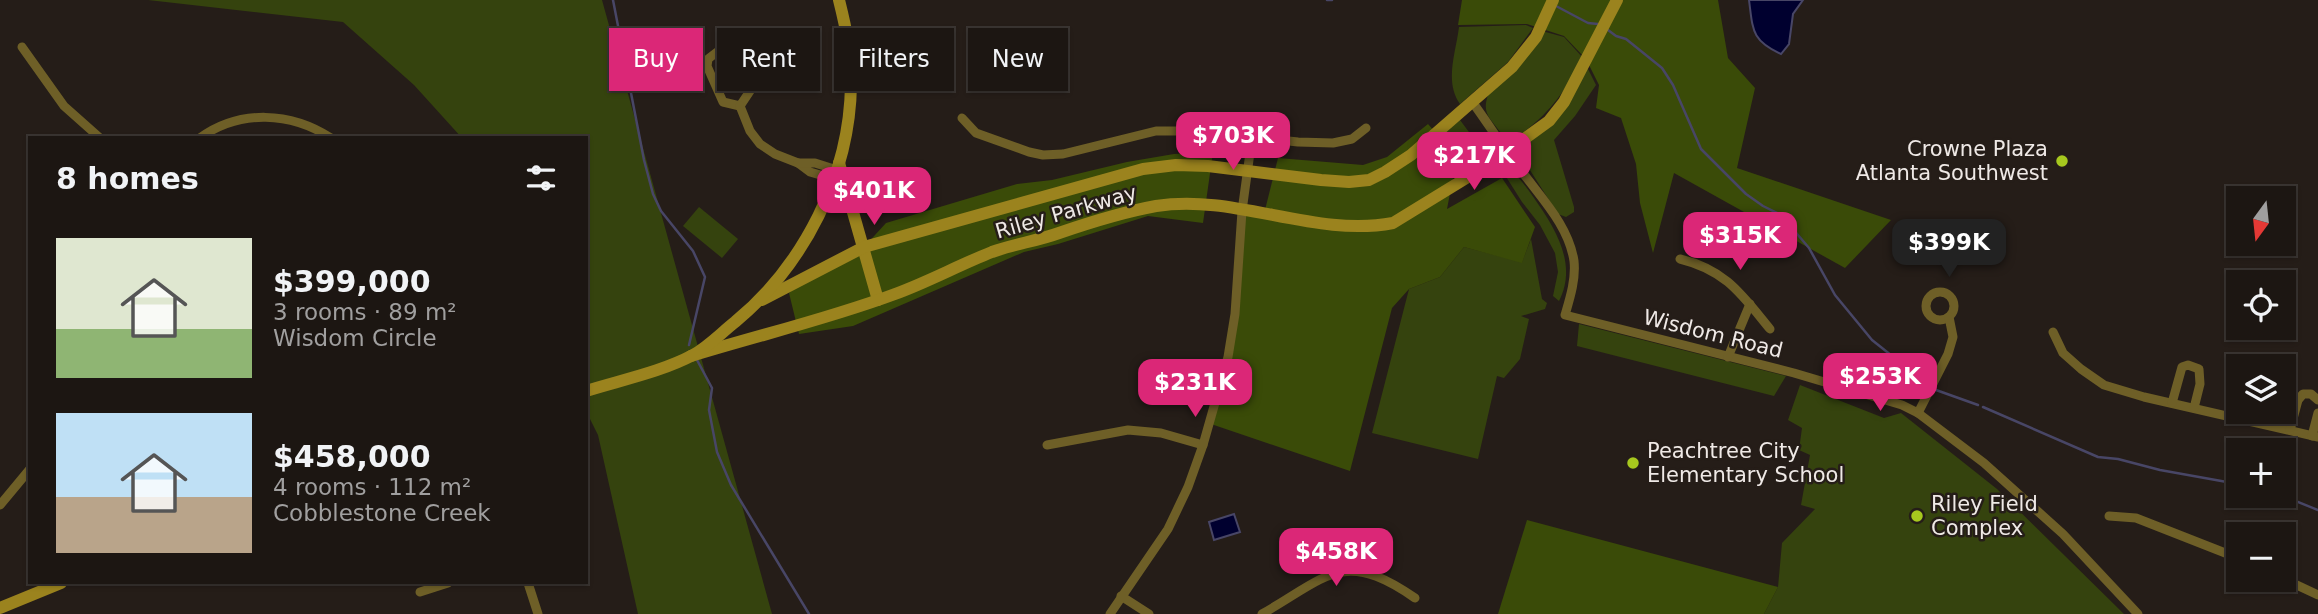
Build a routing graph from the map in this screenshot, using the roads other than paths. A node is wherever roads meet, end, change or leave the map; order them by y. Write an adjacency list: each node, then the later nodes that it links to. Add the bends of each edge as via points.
1 (839, 0): 14 (street, via 851,85)
2 (1553, 0): 5 (street, Riley Parkway, via 1527,50)
3 (1617, 0): 13 (street, Riley Parkway, via 1564,103 1549,121)
4 (22, 47): 9 (street, via 64,106)
5 (1473, 103): 13 (street, Wisdom Road); 15 (street, Riley Parkway, via 1411,155 1369,180 1349,182)
6 (740, 106): 6 (street, via 750,91 735,50 721,49 707,65 723,102); 14 (street, via 750,131 775,154 810,172)
7 (962, 118): 12 (street, via 976,134 1043,155 1156,131)
8 (1366, 128): 12 (street, via 1352,139 1333,143)
9 (98, 136)
10 (203, 136): 11 (street, via 218,126 262,116 309,125)
11 (328, 136)
12 (1252, 138): 15 (street)
13 (1508, 151): 16 (street, Riley Parkway, via 1393,223 1332,225); 26 (street, Wisdom Road, via 1550,206 1569,243 1574,278 1565,314)
14 (837, 170): 17 (street); 19 (street, via 809,237)
15 (1248, 170): 16 (street); 17 (street, Riley Parkway, via 1190,165 1143,169)
16 (1242, 211): 20 (street, Riley Parkway, via 1174,204 1136,210 996,251); 36 (street, via 1228,357)
17 (864, 247): 19 (street, Riley Parkway); 20 (street)
18 (1680, 260): 21 (street, via 1713,270)
19 (762, 300): 25 (street)
20 (878, 300): 25 (street, Riley Parkway)
21 (1750, 304): 23 (street); 26 (street)
22 (1949, 317): 32 (street, via 1953,337 1948,354)
23 (1770, 329)
24 (2053, 332): 29 (street, via 2063,353 2104,385)
25 (691, 356): 27 (street, Riley Parkway)
26 (1728, 357): 32 (street, Wisdom Road, via 1882,398)
27 (588, 390)
28 (2318, 400): 33 (street, via 2303,394)
29 (2172, 403): 30 (street); 30 (street, via 2182,367 2195,366 2201,375)
30 (2194, 408): 33 (street)
31 (2318, 413): 34 (street)
32 (1919, 414): 54 (street, Wisdom Road, via 1984,463 2063,534)
33 (2290, 430): 34 (street)
34 (2315, 437)
35 (1047, 445): 36 (street, via 1142,430)
36 (1203, 445): 47 (street, via 1168,529)
37 (28, 471): 38 (street)
38 (0, 505)
39 (2109, 516): 40 (street, via 2136,518)
40 (2226, 553)
41 (59, 584): 49 (street)
42 (445, 584): 45 (street)
43 (528, 584): 50 (street)
44 (2296, 585): 46 (street)
45 (420, 592)
46 (2318, 595)
47 (1121, 596): 51 (street); 52 (street)
48 (1415, 598): 53 (street, via 1382,577 1339,572 1325,575)
49 (0, 608)
50 (538, 614)
51 (1110, 614)
52 (1149, 614)
53 (1262, 614)
54 (2138, 614)

